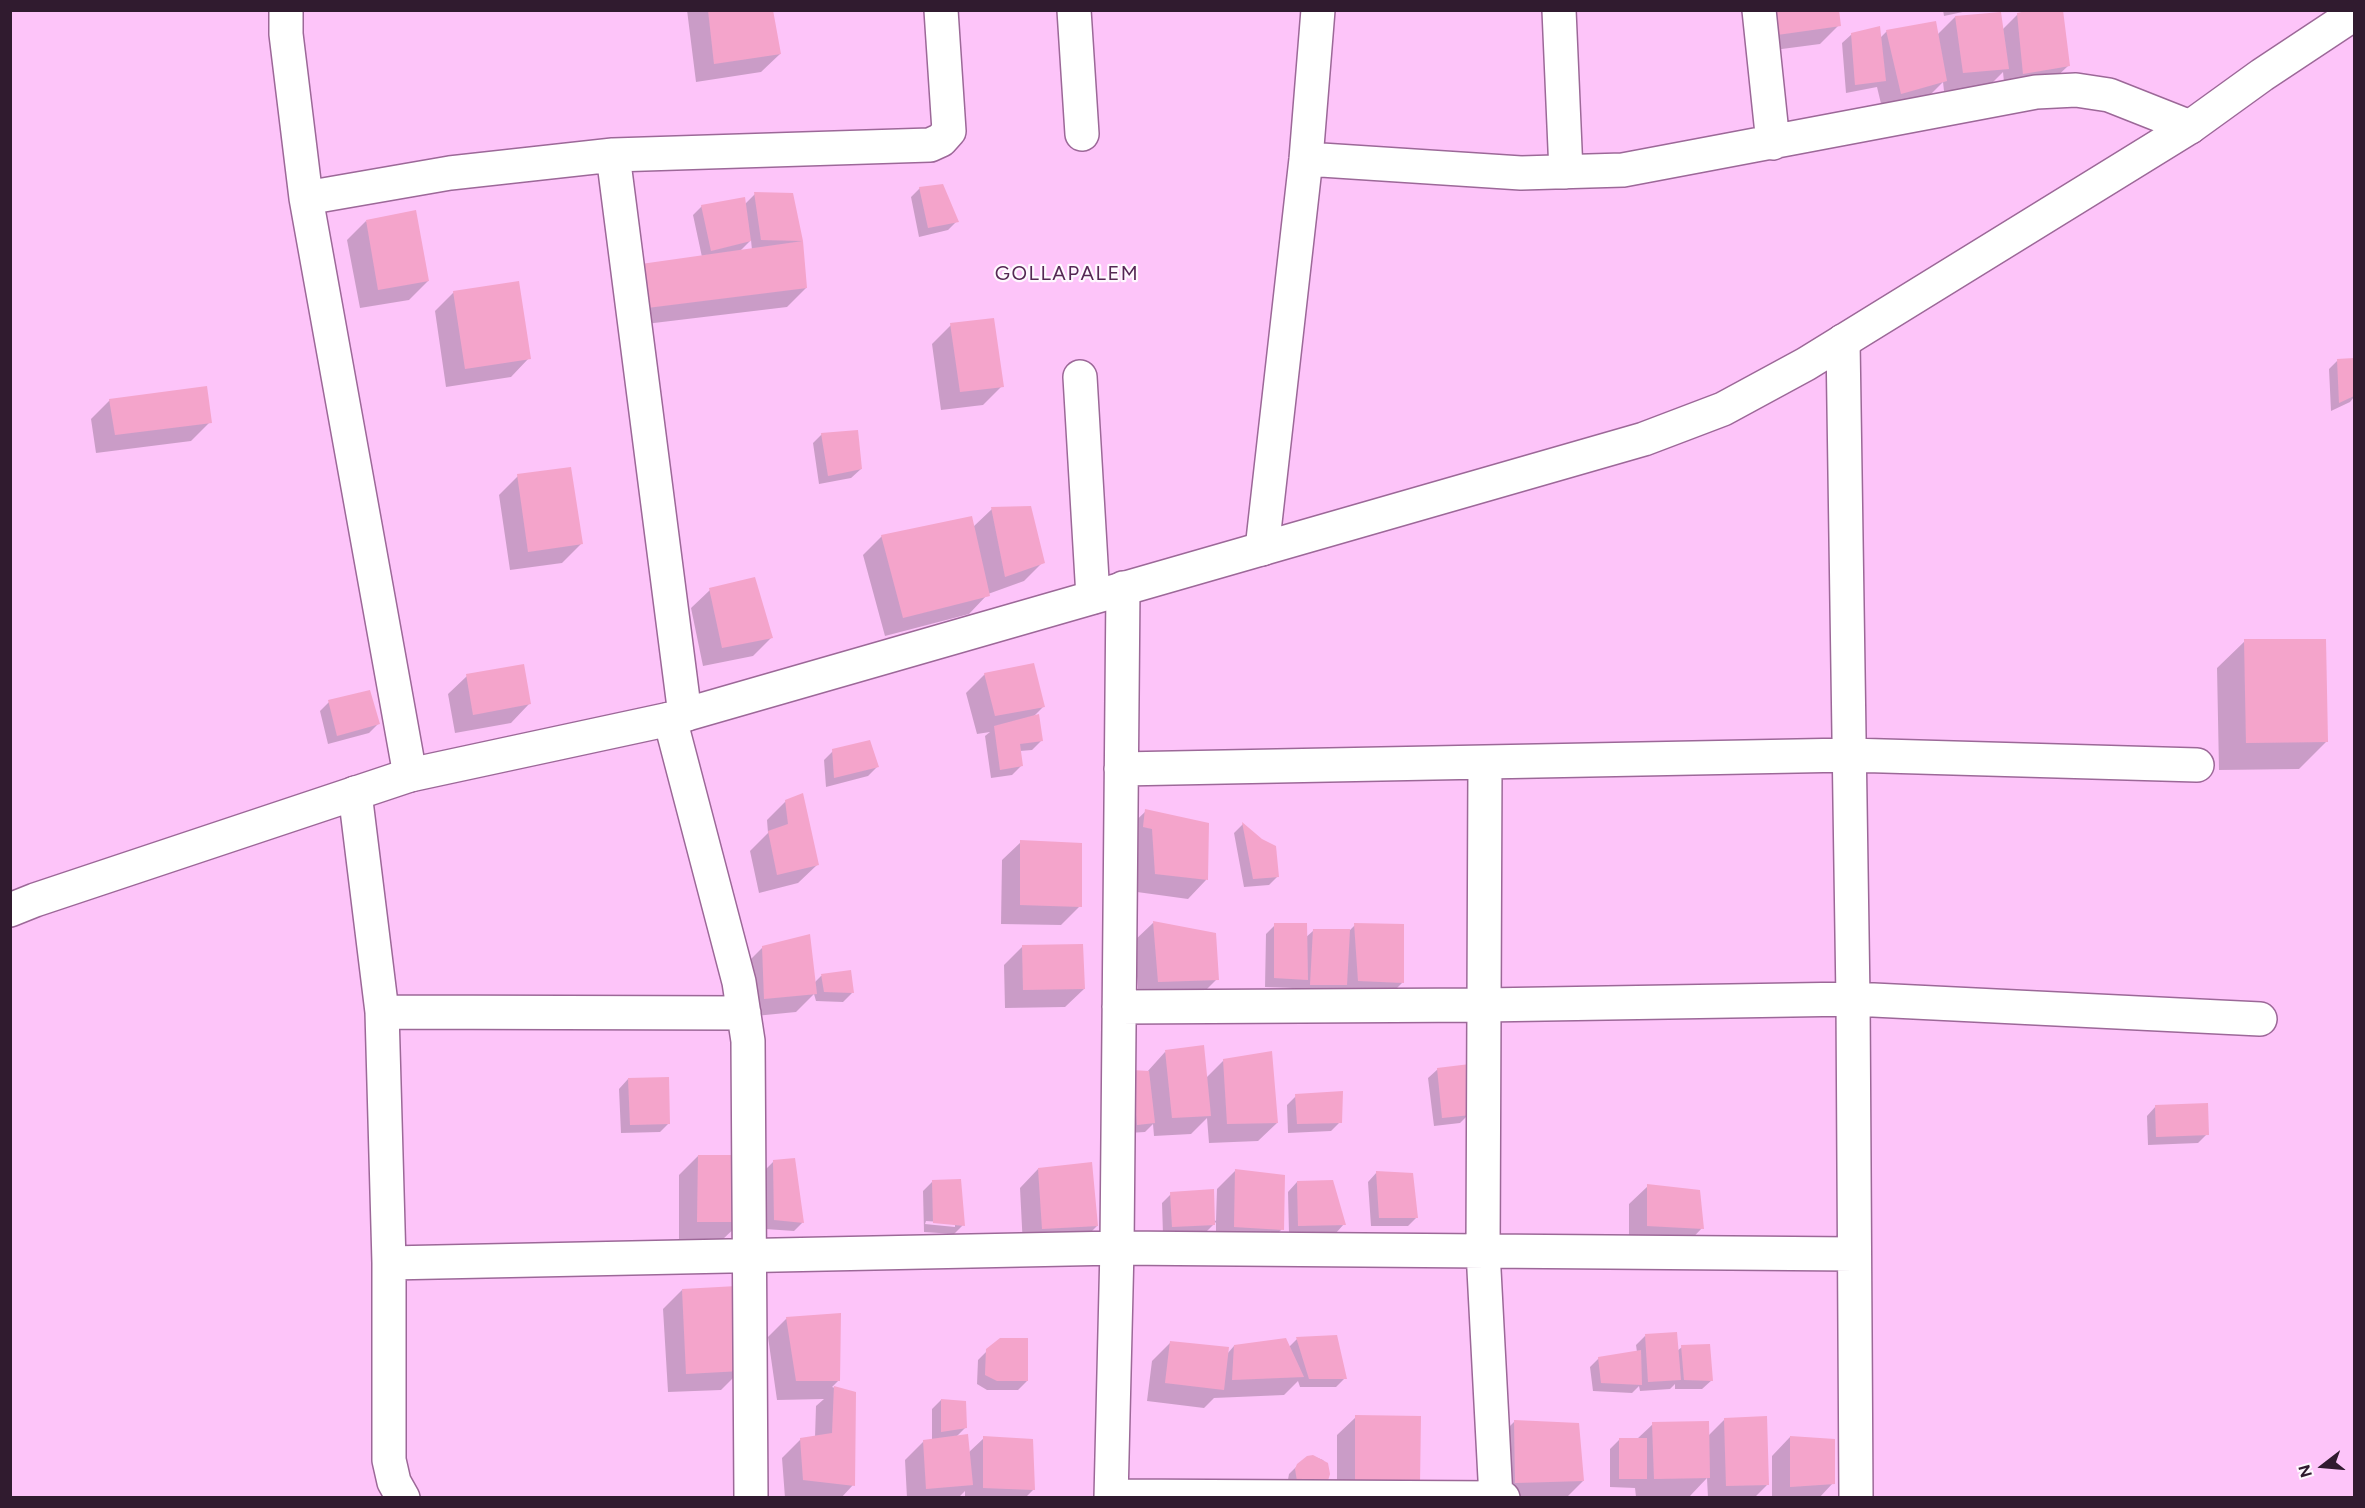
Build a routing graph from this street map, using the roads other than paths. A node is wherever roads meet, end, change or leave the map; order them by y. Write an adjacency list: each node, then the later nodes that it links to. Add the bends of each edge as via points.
1 (286, 10): 14 (street)
2 (941, 10): 11 (street, via 949,131 930,145)
3 (1074, 10): 9 (street)
4 (1318, 10): 12 (street)
5 (1559, 10): 13 (street)
6 (1759, 10): 10 (street)
7 (2355, 14): 8 (street)
8 (2190, 127): 10 (street, via 2109,95 2046,91); 15 (street)
9 (1082, 134)
10 (1773, 143): 13 (street, via 1623,170)
11 (614, 155): 14 (street, via 450,172); 19 (street)
12 (1306, 159): 13 (street, via 1521,173); 17 (street)
13 (1566, 172)
14 (306, 198): 24 (street)
15 (1843, 341): 17 (street, via 1723,409 1644,439); 20 (street)
16 (1080, 377): 18 (street)
17 (1262, 549): 18 (street)
18 (1108, 593): 19 (street); 23 (street)
19 (677, 717): 24 (street); 31 (street)
20 (1849, 755): 21 (street); 22 (street); 27 (street)
21 (1485, 764): 23 (street); 28 (street)
22 (2197, 765)
23 (1121, 769): 29 (street)
24 (410, 775): 25 (street)
25 (355, 793): 26 (street); 30 (street)
26 (10, 910)
27 (1852, 999): 28 (street); 32 (street); 35 (street)
28 (1484, 1005): 29 (street); 34 (street)
29 (1119, 1007): 33 (street)
30 (382, 1012): 31 (street); 37 (street)
31 (744, 1013): 36 (street, via 748,1041)
32 (2260, 1019)
33 (1117, 1248): 34 (street); 36 (street); 40 (street)
34 (1484, 1251): 35 (street); 41 (street)
35 (1853, 1254): 43 (street)
36 (750, 1257): 37 (street); 39 (street)
37 (389, 1263): 38 (street, via 389,1460 394,1482)
38 (403, 1497)
39 (751, 1497)
40 (1112, 1497): 41 (street)
41 (1496, 1497): 42 (street)
42 (1503, 1497)
43 (1856, 1497)

